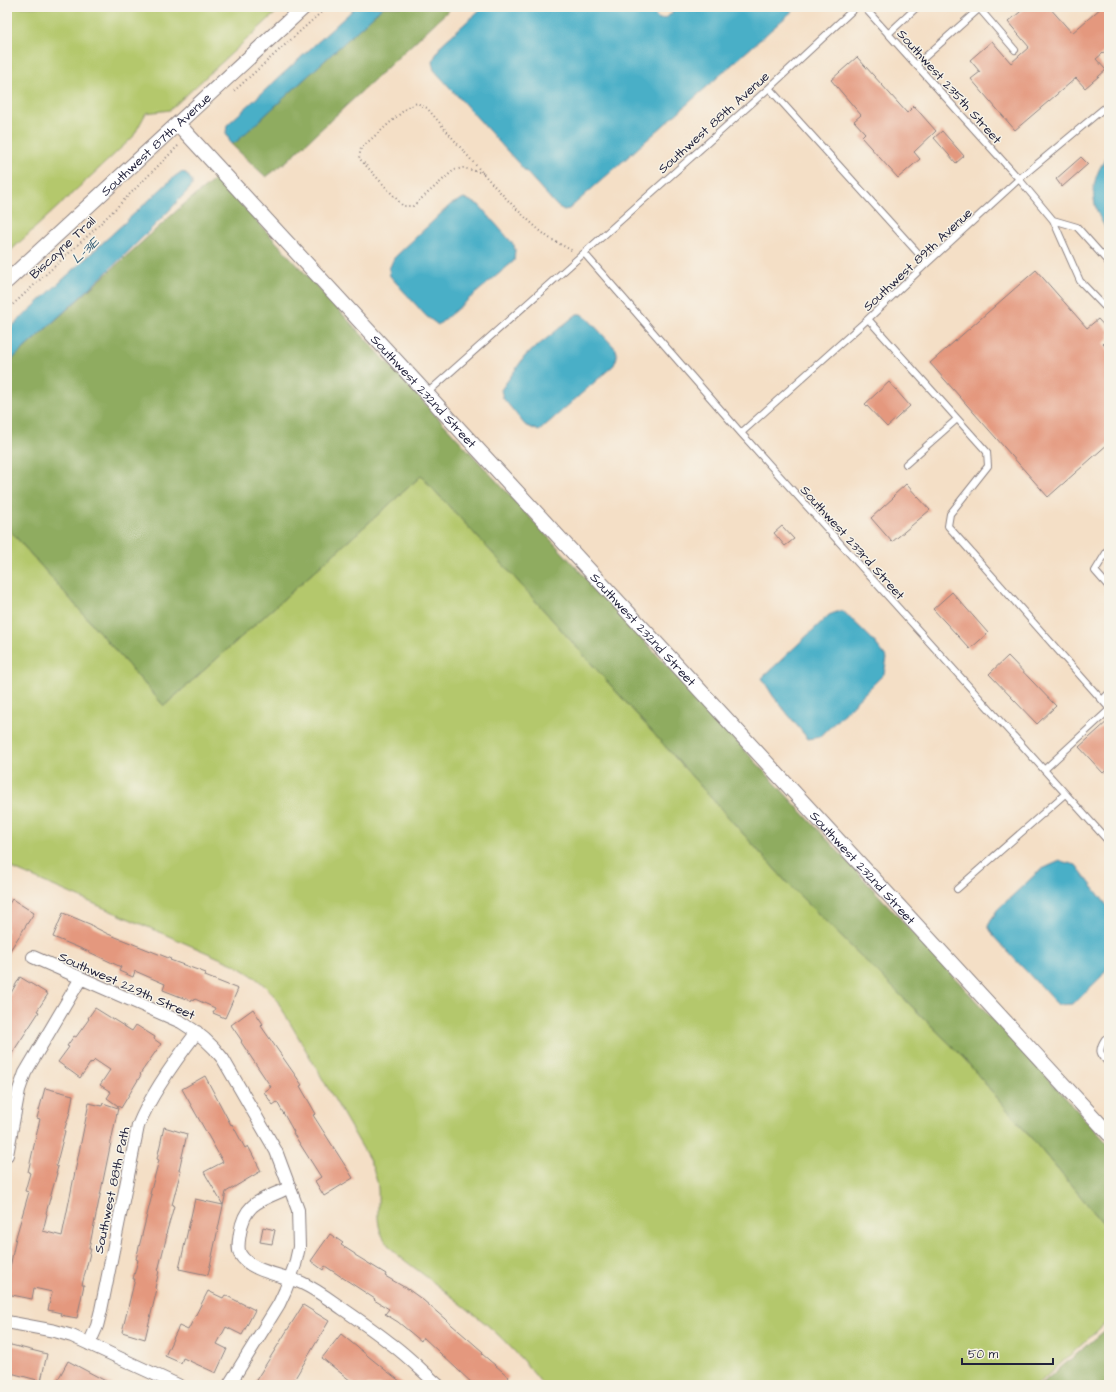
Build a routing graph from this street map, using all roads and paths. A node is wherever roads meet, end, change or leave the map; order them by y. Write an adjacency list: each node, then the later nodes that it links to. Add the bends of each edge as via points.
1 (304, 7): 13 (street, Southwest 87th Avenue)
2 (327, 7): 11 (path)
3 (856, 7): 10 (lane, Southwest 88th Avenue)
4 (864, 7): 7 (lane, Southwest 235th Street)
5 (917, 7): 7 (lane)
6 (979, 7): 8 (lane); 9 (lane)
7 (888, 34): 9 (lane, Southwest 235th Street)
8 (1015, 50)
9 (916, 65): 16 (lane, Southwest 235th Street)
10 (769, 88): 18 (lane, Southwest 88th Avenue); 19 (lane)
11 (230, 94)
12 (1109, 104): 16 (lane, Southwest 89th Avenue)
13 (178, 124): 21 (street, Southwest 87th Avenue); 25 (street, Southwest 232nd Street)
14 (178, 145): 23 (path, Biscayne Trail, via 94,230)
15 (483, 174): 15 (path, via 427,108 417,103 409,106 361,148 360,158 403,206 413,206 454,170 463,168); 18 (path, via 545,235)
16 (1019, 179): 17 (lane, Southwest 235th Street); 19 (lane, Southwest 89th Avenue)
17 (1053, 220): 20 (lane, via 1077,227); 22 (lane, Southwest 235th Street, via 1080,281 1104,306)
18 (583, 254): 25 (lane, Southwest 88th Avenue); 27 (lane, Southwest 233rd Street)
19 (927, 263): 24 (lane, Southwest 89th Avenue)
20 (1109, 263)
21 (7, 281)
22 (1109, 306)
23 (7, 310)
24 (868, 320): 26 (lane); 27 (lane, Southwest 89th Avenue)
25 (426, 394): 43 (street, Southwest 232nd Street)
26 (957, 419): 28 (lane); 32 (lane, via 987,452 988,466 950,514 948,526)
27 (741, 433): 34 (lane, Southwest 233rd Street)
28 (906, 464)
29 (1109, 548): 30 (lane, via 1095,571)
30 (1109, 587)
31 (1109, 693): 32 (lane)
32 (1102, 700): 33 (lane)
33 (1109, 709): 34 (lane)
34 (1044, 770): 35 (lane, Southwest 233rd Street)
35 (1065, 794): 36 (lane, Southwest 233rd Street); 37 (lane)
36 (1109, 842)
37 (957, 888)
38 (33, 958): 39 (street, Southwest 229th Street)
39 (81, 978): 40 (street, Southwest 229th Street, via 181,1022); 44 (street, via 26,1073 19,1090)
40 (197, 1032): 45 (street, Southwest 229th Street, via 213,1046 225,1063 276,1151); 48 (street, Southwest 88th Path, via 171,1068 138,1126 101,1310)
41 (1109, 1037): 42 (lane, via 1104,1039 1100,1046 1101,1055)
42 (1109, 1064)
43 (1109, 1134)
44 (7, 1155)
45 (290, 1187): 46 (street, Southwest 229th Street, via 298,1210 299,1248); 46 (street, via 260,1201 248,1210 242,1222 238,1241 239,1252 249,1264 275,1275)
46 (290, 1278): 50 (street, Southwest 229th Street, via 279,1304); 51 (street, via 313,1290 376,1332)
47 (7, 1322): 48 (street, via 55,1331)
48 (89, 1344): 49 (street)
49 (178, 1385)
50 (229, 1385)
51 (438, 1385)

